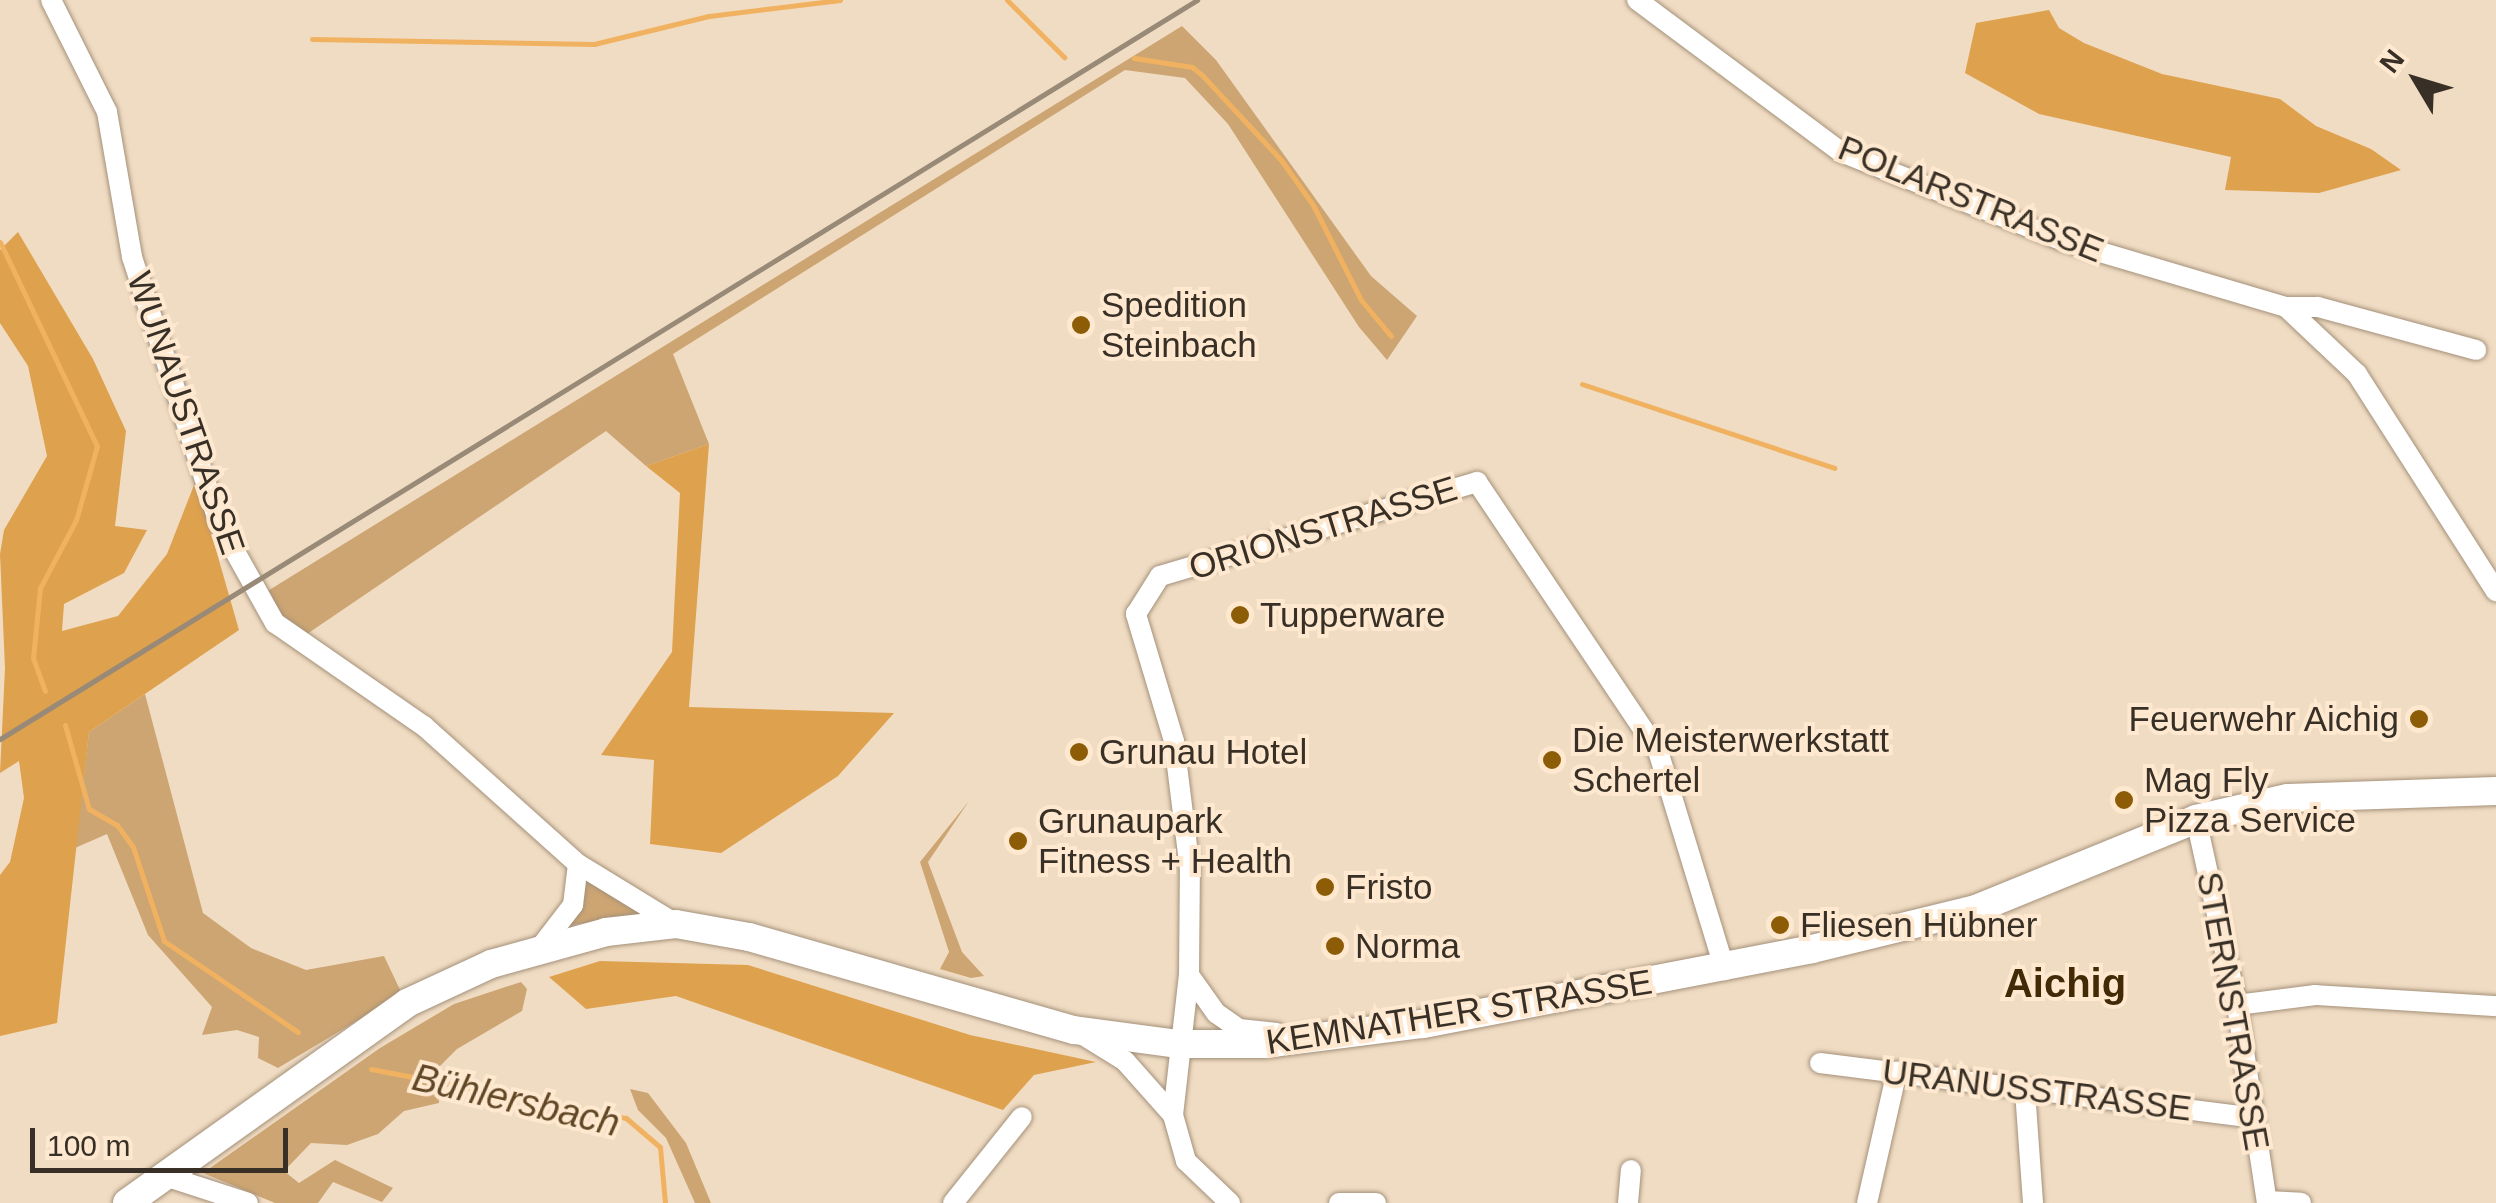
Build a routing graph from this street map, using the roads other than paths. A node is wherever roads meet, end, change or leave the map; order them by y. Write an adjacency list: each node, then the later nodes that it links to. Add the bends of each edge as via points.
1 (51, 0): 8 (street, WUNAUSTRASSE, via 107,112 132,257 219,522 251,586 284,634 424,726)
2 (1636, 0): 3 (street, POLARSTRASSE, via 1842,152 2064,241)
3 (2286, 307): 4 (street, POLARSTRASSE, via 2318,308); 5 (street, POLARSTRASSE, via 2357,374)
4 (2476, 350)
5 (2496, 591)
6 (2496, 792): 7 (main road, KEMNATHER STRASSE, via 2288,798)
7 (2196, 819): 11 (main road, KEMNATHER STRASSE, via 1976,909); 13 (street, STERNSTRASSE)
8 (578, 864): 9 (street, WUNAUSTRASSE); 10 (street, via 573,905)
9 (676, 924): 10 (main road, KEMNATHER STRASSE); 15 (main road, KEMNATHER STRASSE, via 749,938)
10 (539, 949): 25 (main road, KEMNATHER STRASSE, via 407,1004)
11 (1725, 970): 12 (street, ORIONSTRASSE, via 1658,751 1477,482 1160,576 1148,591 1136,614 1174,741 1190,870); 16 (main road, KEMNATHER STRASSE)
12 (1189, 974): 16 (street, via 1216,1013 1238,1029); 17 (street, ORIONSTRASSE)
13 (2237, 1005): 14 (street, via 2315,995); 23 (street, STERNSTRASSE)
14 (2496, 1006)
15 (1074, 1030): 17 (main road, KEMNATHER STRASSE); 21 (street, via 1125,1061)
16 (1324, 1038): 17 (main road, KEMNATHER STRASSE)
17 (1177, 1044): 21 (street, ORIONSTRASSE)
18 (1820, 1063): 19 (street, URANUSSTRASSE)
19 (1897, 1071): 20 (street, URANUSSTRASSE); 34 (street)
20 (2025, 1091): 23 (street, URANUSSTRASSE); 35 (street)
21 (1174, 1115): 30 (street, via 1186,1161)
22 (1022, 1118): 29 (street)
23 (2254, 1118): 26 (street, STERNSTRASSE)
24 (1632, 1170): 33 (street)
25 (165, 1176): 27 (main road, KEMNATHER STRASSE); 28 (street)
26 (2267, 1202): 36 (street)
27 (127, 1203)
28 (248, 1203)
29 (953, 1203)
30 (1230, 1203)
31 (1339, 1203): 32 (street)
32 (1376, 1203)
33 (1628, 1203)
34 (1868, 1203)
35 (2032, 1203)
36 (2301, 1203)

